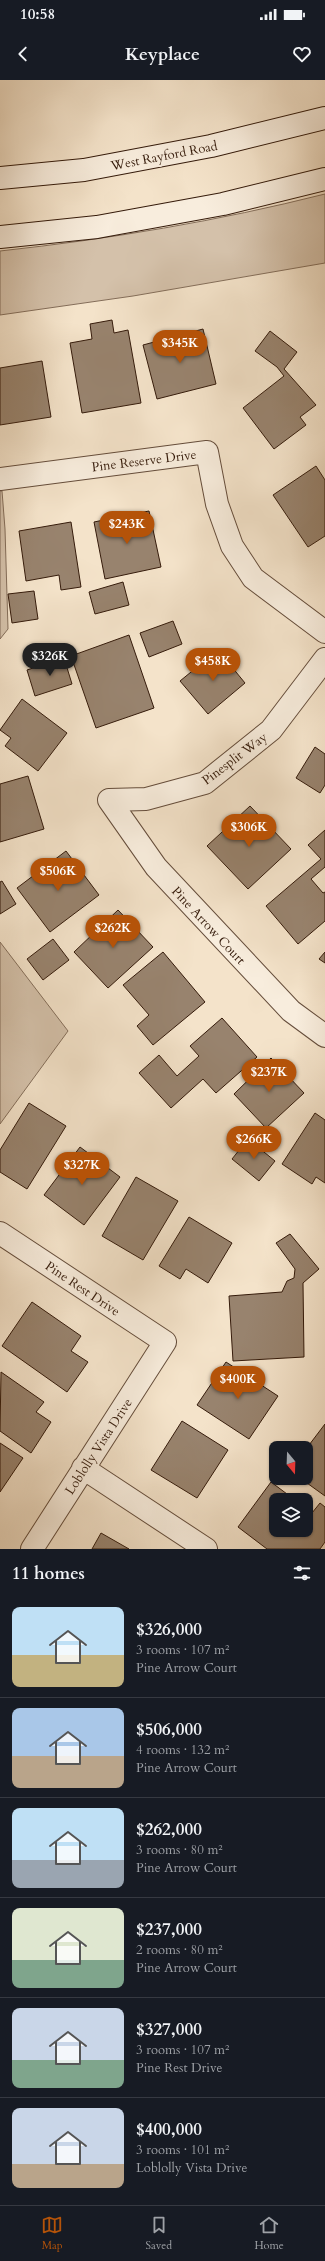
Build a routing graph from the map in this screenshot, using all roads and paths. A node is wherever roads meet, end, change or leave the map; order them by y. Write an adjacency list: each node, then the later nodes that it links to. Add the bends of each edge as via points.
1 (325, 118): 2 (street, West Rayford Road, via 211,146 92,168)
2 (0, 178)
3 (325, 179): 4 (street, via 223,204 97,227)
4 (0, 237)
5 (0, 479): 6 (street, Pine Reserve Drive, via 207,452 217,504 232,546 253,578)
6 (325, 632)
7 (325, 659): 8 (street, Pinesplit Way, via 271,730 205,783 146,799)
8 (109, 800): 9 (street, Pine Arrow Court, via 161,873 291,1011)
9 (325, 1036)
10 (0, 1233): 11 (street, Pine Rest Drive)
11 (165, 1342): 12 (street, Loblolly Vista Drive)
12 (83, 1468): 13 (street, Loblolly Vista Drive); 14 (street)
13 (32, 1549)
14 (206, 1549)

